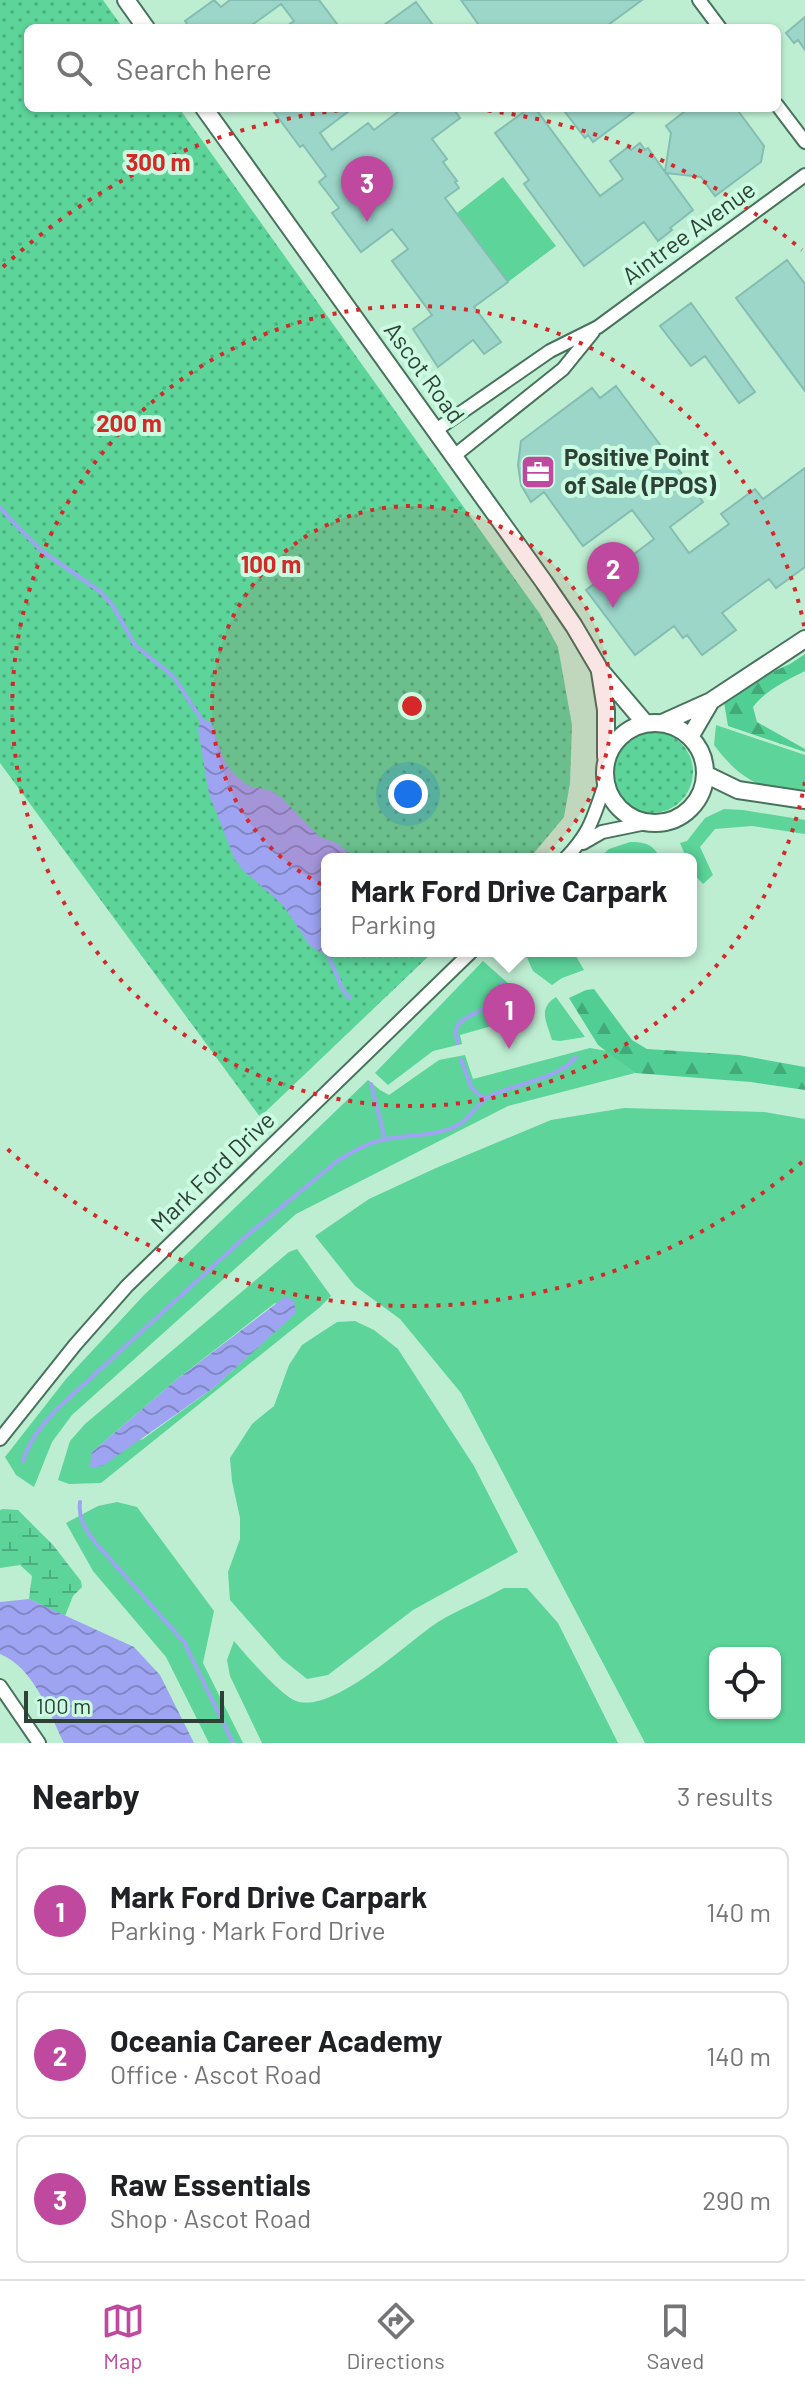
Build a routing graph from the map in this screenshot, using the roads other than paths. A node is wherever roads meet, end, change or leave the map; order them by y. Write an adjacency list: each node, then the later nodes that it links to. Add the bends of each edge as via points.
1 (699, 0): 4 (street)
2 (130, 2): 3 (street)
3 (144, 24)
4 (717, 24)
5 (781, 110): 7 (street)
6 (207, 112): 10 (street, Ascot Road)
7 (805, 142)
8 (805, 175): 9 (street, Aintree Avenue)
9 (598, 327): 10 (street, Aintree Avenue, via 550,351); 11 (street, Aintree Avenue, via 563,369)
10 (436, 430): 11 (street, Ascot Road)
11 (454, 456): 13 (street, Ascot Road)
12 (805, 639): 14 (street)
13 (600, 670): 15 (street, Ascot Road); 17 (street, Ascot Road)
14 (711, 701): 15 (street); 16 (street)
15 (653, 723): 16 (street); 17 (street, via 628,730)
16 (690, 737): 18 (street)
17 (606, 758): 19 (street)
18 (705, 774): 20 (street); 21 (street)
19 (605, 784): 23 (street, via 620,809); 24 (street)
20 (738, 790): 21 (street); 22 (street)
21 (699, 797): 23 (street, via 674,820)
22 (805, 800)
23 (646, 823): 24 (street, via 602,832)
24 (580, 844): 25 (street)
25 (571, 853)
26 (466, 957): 27 (street, Mark Ford Drive, via 127,1286)
27 (0, 1439)
28 (0, 1686): 29 (street)
29 (39, 1743)

